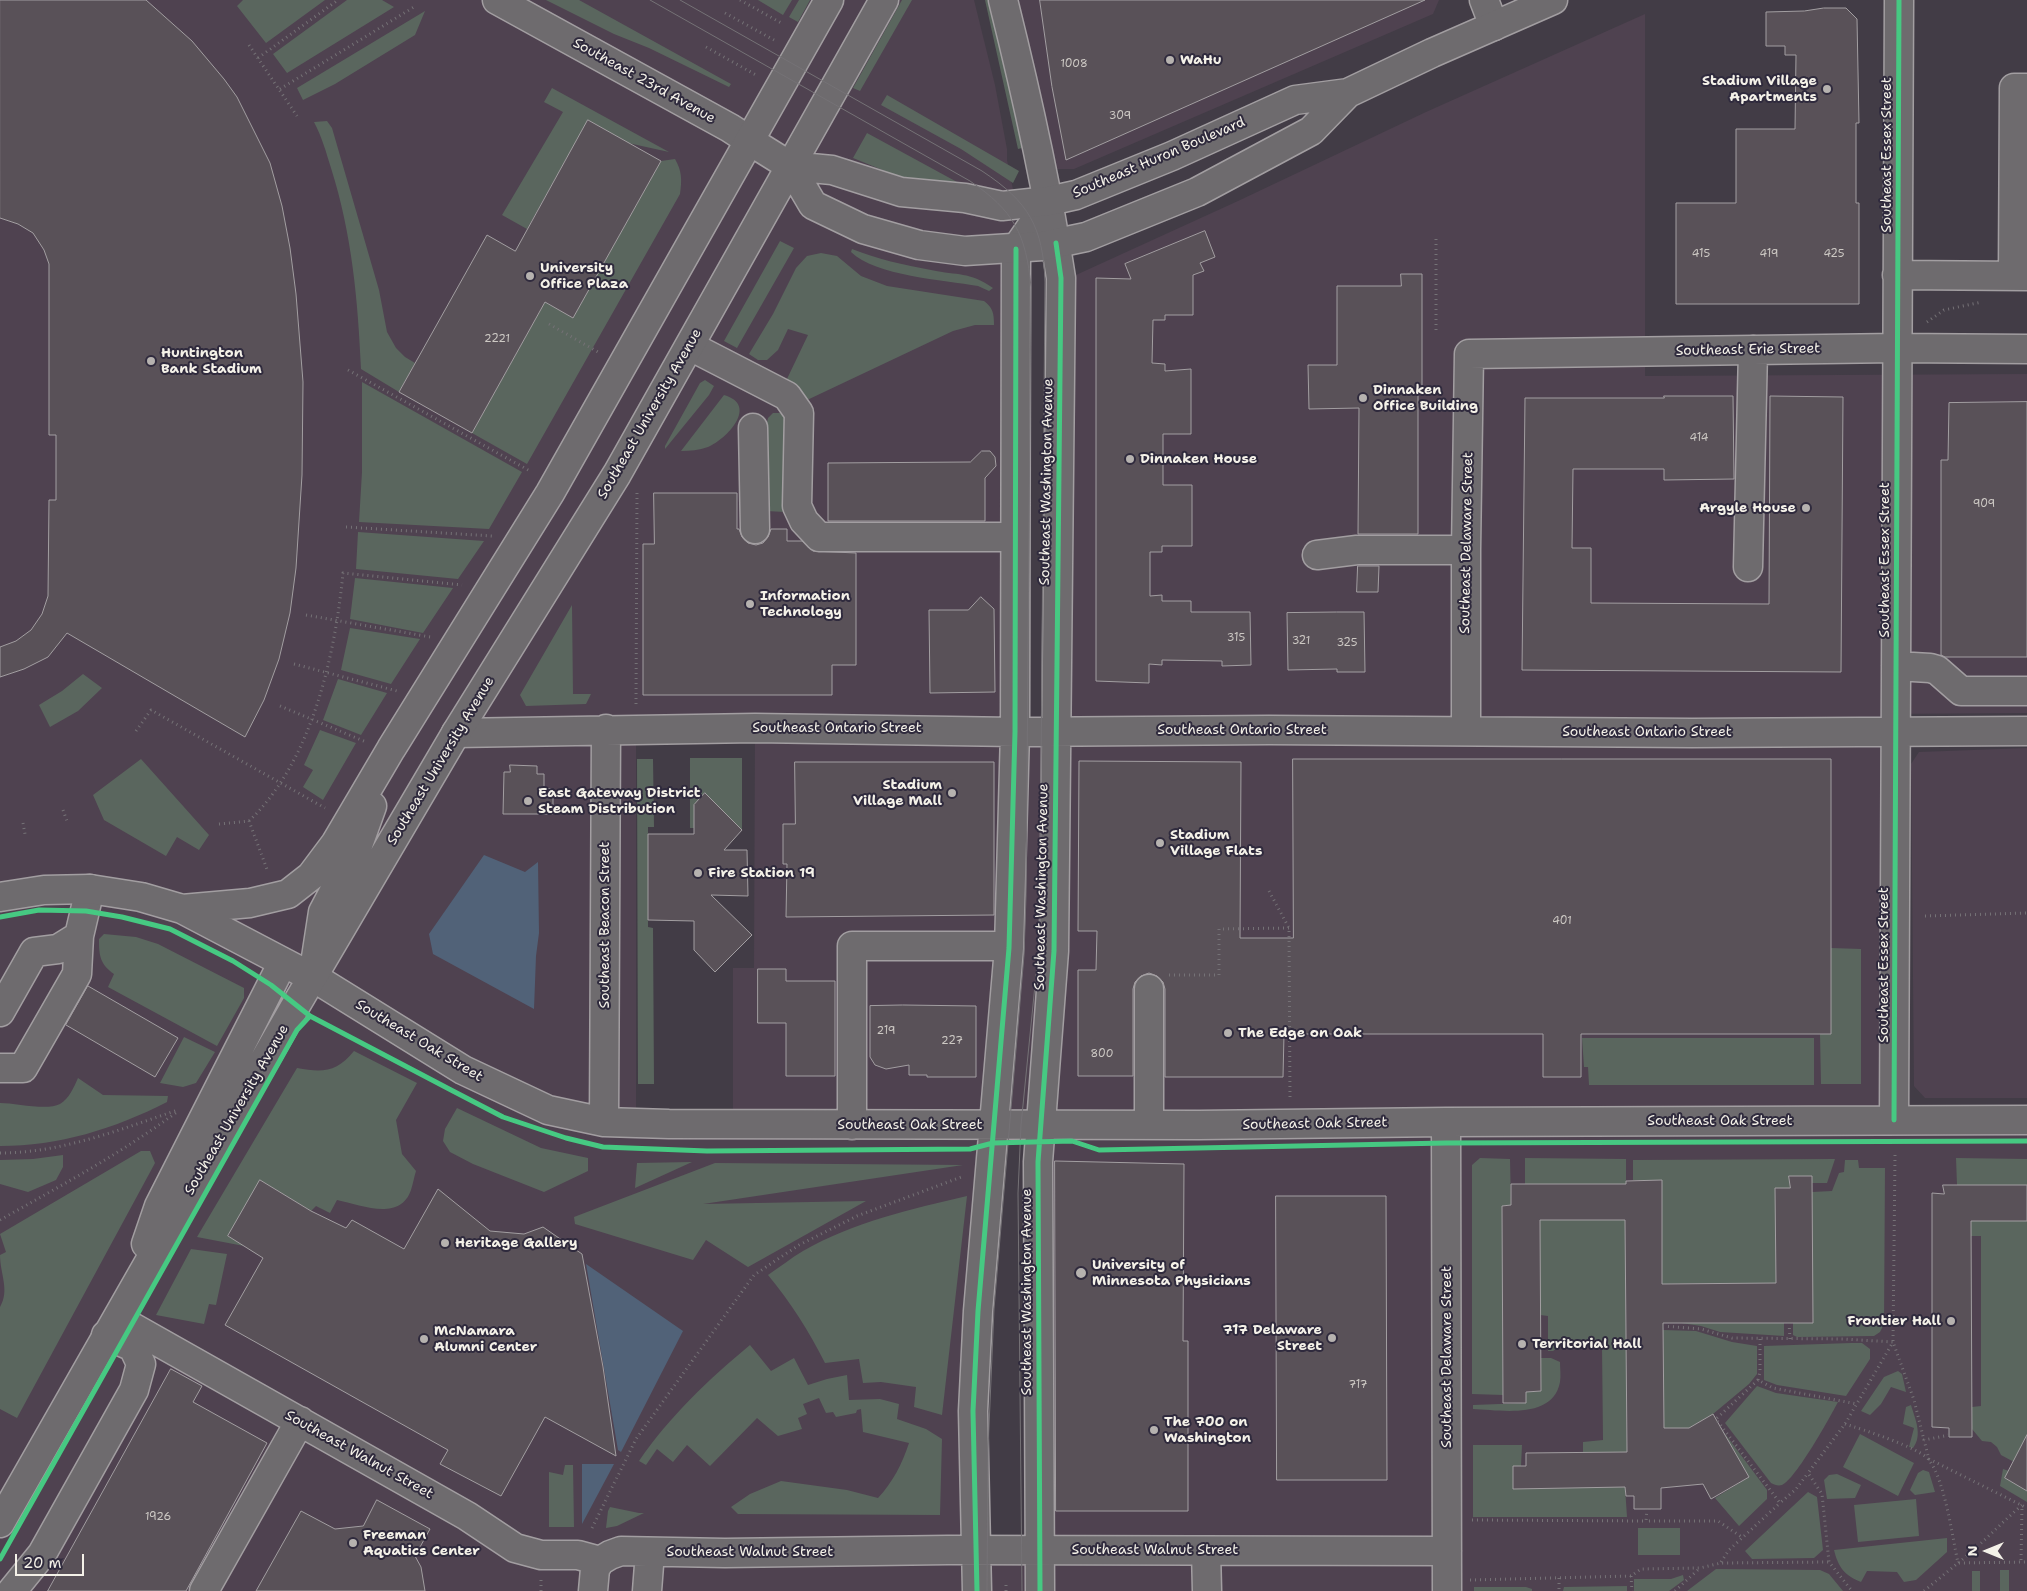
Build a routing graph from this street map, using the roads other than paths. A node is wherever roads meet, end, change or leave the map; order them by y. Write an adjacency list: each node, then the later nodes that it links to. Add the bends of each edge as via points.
1 (497, 0): 11 (street, Southeast 23rd Avenue)
2 (829, 0): 11 (street)
3 (884, 0): 12 (street, Southeast University Avenue)
4 (1003, 0): 13 (street, Southeast Washington Avenue)
5 (1484, 0): 8 (street)
6 (1553, 0): 8 (street, Southeast Huron Boulevard)
7 (1899, 0): 16 (street, Southeast Essex Street)
8 (1494, 26): 10 (street, Southeast Huron Boulevard)
9 (2027, 88): 17 (street, via 2014,88)
10 (1348, 93): 13 (street, Southeast Huron Boulevard, via 1295,100 1172,156 1076,195); 14 (street, Southeast Huron Boulevard, via 1311,130 1197,192 1086,237)
11 (750, 141): 12 (street, Southeast 23rd Avenue); 38 (street, via 550,493)
12 (790, 166): 13 (street, Southeast Huron Boulevard, via 832,170 901,192 965,198 1002,206); 15 (street, Southeast Huron Boulevard, via 813,205 863,229 918,245 965,251); 18 (street, Southeast University Avenue)
13 (1049, 201): 14 (street, Southeast Washington Avenue); 15 (street)
14 (1056, 243): 15 (street, Southeast Huron Boulevard); 32 (street, Southeast Washington Avenue, via 1060,278)
15 (1016, 249): 25 (street)
16 (1897, 275): 17 (street); 19 (street, Southeast Essex Street)
17 (2020, 276)
18 (690, 346): 25 (street, via 787,396 799,414 797,506 804,521 819,537); 35 (street, Southeast University Avenue, via 617,474)
19 (1896, 348): 20 (street, Southeast Erie Street); 21 (street, Southeast Erie Street); 29 (street, Southeast Essex Street)
20 (2027, 349)
21 (1753, 350): 22 (street, Southeast Erie Street); 28 (street)
22 (1470, 354): 26 (street, Southeast Delaware Street)
23 (753, 428): 24 (street)
24 (755, 529)
25 (1015, 537): 36 (street)
26 (1466, 550): 27 (street, via 1357,550); 33 (street, Southeast Delaware Street)
27 (1317, 555)
28 (1748, 567)
29 (1896, 666): 30 (street, via 1936,670 1961,691); 37 (street, Southeast Essex Street)
30 (2027, 691)
31 (606, 729): 35 (street, Southeast Ontario Street); 36 (street, Southeast Ontario Street, via 859,728); 51 (street, Southeast Beacon Street)
32 (1056, 731): 33 (street, Southeast Ontario Street); 36 (street, Southeast Ontario Street); 53 (street, Southeast Washington Avenue, via 1054,951)
33 (1466, 731): 37 (street, Southeast Ontario Street)
34 (2027, 731): 37 (street, Southeast Ontario Street)
35 (456, 732): 45 (street, Southeast University Avenue)
36 (1015, 732): 43 (street)
37 (1896, 732): 49 (street, Southeast Essex Street)
38 (378, 746): 41 (street, via 335,844 311,876 288,894 250,903); 45 (street, via 357,848 323,912)
39 (90, 888): 40 (street, Southeast Oak Street, via 44,890); 41 (street, Southeast Oak Street); 42 (street)
40 (0, 897)
41 (182, 909): 44 (street, Southeast Oak Street)
42 (79, 936): 47 (street, via 58,949 34,952); 48 (street, via 77,974 23,1068)
43 (1009, 948): 54 (street, via 852,946); 55 (street)
44 (283, 962): 45 (street, Southeast Oak Street); 57 (street, via 159,1206)
45 (313, 977): 51 (street, Southeast Oak Street, via 463,1070 548,1110); 57 (street, Southeast University Avenue)
46 (1149, 989): 56 (street)
47 (0, 1012)
48 (0, 1068)
49 (1894, 1120): 50 (street, Southeast Oak Street); 52 (street, Southeast Oak Street)
50 (2027, 1120)
51 (604, 1122): 54 (street, Southeast Oak Street)
52 (1446, 1122): 56 (street, Southeast Oak Street); 63 (street, Southeast Delaware Street)
53 (1041, 1124): 55 (street, Southeast Oak Street); 56 (street, Southeast Oak Street); 61 (street, Southeast Washington Avenue, via 1038,1162)
54 (852, 1125): 55 (street, Southeast Oak Street)
55 (995, 1125): 60 (street, via 978,1311 973,1411)
56 (1149, 1125)
57 (112, 1327): 58 (street, Southeast Walnut Street); 59 (street, Southeast University Avenue); 67 (street, via 133,1347 141,1364 134,1390 42,1554)
58 (300, 1422): 65 (street, Southeast Walnut Street, via 468,1516 515,1548 541,1555 578,1555); 68 (street)
59 (4, 1508)
60 (975, 1550): 61 (street, Southeast Walnut Street); 64 (street, Southeast Walnut Street); 71 (street)
61 (1040, 1550): 62 (street, Southeast Walnut Street); 72 (street, Southeast Washington Avenue)
62 (1206, 1550): 63 (street, Southeast Walnut Street); 73 (street)
63 (1447, 1551): 66 (street, Southeast Delaware Street)
64 (650, 1552): 65 (street, Southeast Walnut Street, via 621,1551); 70 (street)
65 (600, 1561): 69 (street, via 595,1569)
66 (1458, 1586)
67 (12, 1591)
68 (204, 1591)
69 (593, 1591)
70 (647, 1591)
71 (977, 1591)
72 (1040, 1591)
73 (1207, 1591)

